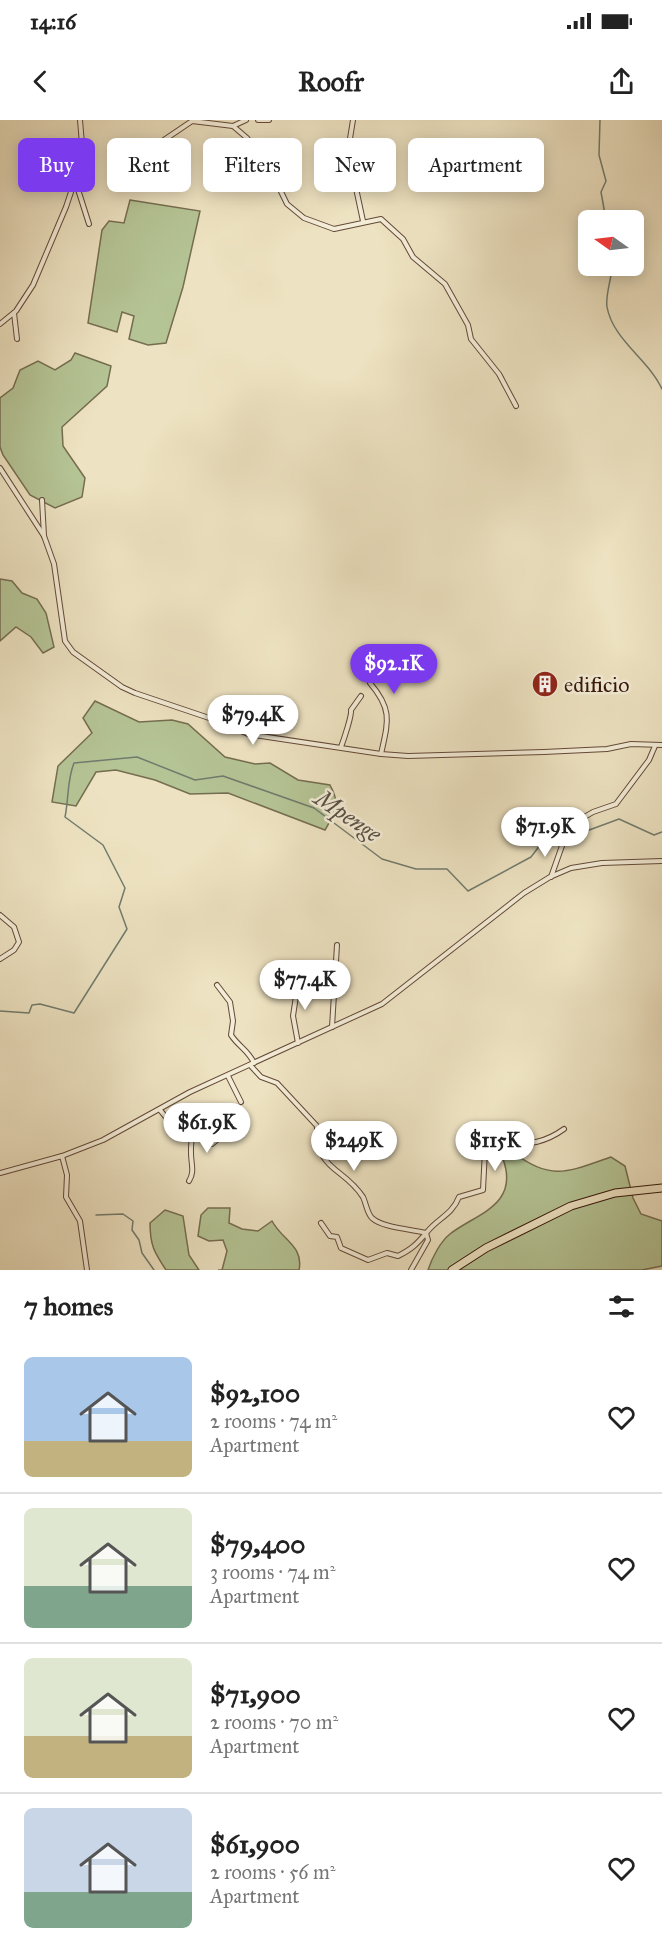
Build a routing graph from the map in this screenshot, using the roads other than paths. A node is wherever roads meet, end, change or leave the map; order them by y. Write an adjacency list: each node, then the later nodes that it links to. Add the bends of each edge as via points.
1 (80, 120): 7 (street)
2 (246, 120): 6 (street)
3 (258, 120): 4 (street)
4 (269, 120)
5 (353, 120): 11 (street, via 348,151)
6 (233, 126): 8 (street, via 192,121); 11 (street, via 271,171 287,204 304,218 334,229)
7 (81, 138)
8 (167, 138)
9 (70, 192): 13 (street, via 33,285)
10 (79, 192): 12 (street)
11 (363, 221): 16 (street, via 381,219 402,239 413,257 446,284 468,325 471,339 499,374)
12 (89, 224)
13 (14, 313): 14 (street); 15 (street)
14 (0, 324)
15 (17, 339)
16 (516, 406)
17 (0, 468): 19 (street)
18 (42, 500): 19 (street)
19 (44, 536): 24 (street, via 54,564 65,641 73,652 122,687 248,734)
20 (370, 683): 25 (street, via 388,712)
21 (361, 696): 24 (street, via 351,710 352,718)
22 (662, 745): 23 (street)
23 (655, 746): 25 (street); 27 (street, via 616,804 569,826)
24 (341, 747): 25 (street)
25 (381, 754)
26 (662, 861): 27 (street, via 602,863 571,868)
27 (550, 877): 33 (street, via 421,972 394,997)
28 (0, 915): 30 (street, via 14,927 19,942)
29 (337, 945): 33 (street)
30 (0, 959)
31 (217, 985): 35 (street, via 230,1002 231,1035 249,1051)
32 (292, 985): 34 (street)
33 (332, 1027): 34 (street)
34 (298, 1043): 35 (street)
35 (252, 1064): 36 (street); 47 (street, via 261,1077 277,1083 317,1126 316,1142 325,1162 362,1196 372,1217)
36 (228, 1076): 37 (street); 38 (street)
37 (241, 1102)
38 (160, 1110): 40 (street, via 170,1122 179,1121); 42 (street)
39 (564, 1129): 47 (street, via 550,1139 529,1144 508,1144 497,1134 485,1150 483,1190 459,1197 448,1215)
40 (194, 1134): 41 (street, via 212,1144); 44 (street, via 194,1173)
41 (219, 1138)
42 (62, 1156): 43 (street); 48 (street, via 67,1175 66,1197 80,1221)
43 (0, 1173)
44 (189, 1181)
45 (662, 1188): 50 (highway, via 615,1193 571,1206 486,1248)
46 (321, 1223): 47 (street, via 330,1236 337,1238 341,1248 368,1260 387,1253 398,1256 417,1247)
47 (426, 1233): 49 (street, via 428,1240)
48 (87, 1270)
49 (411, 1270)
50 (452, 1270)

